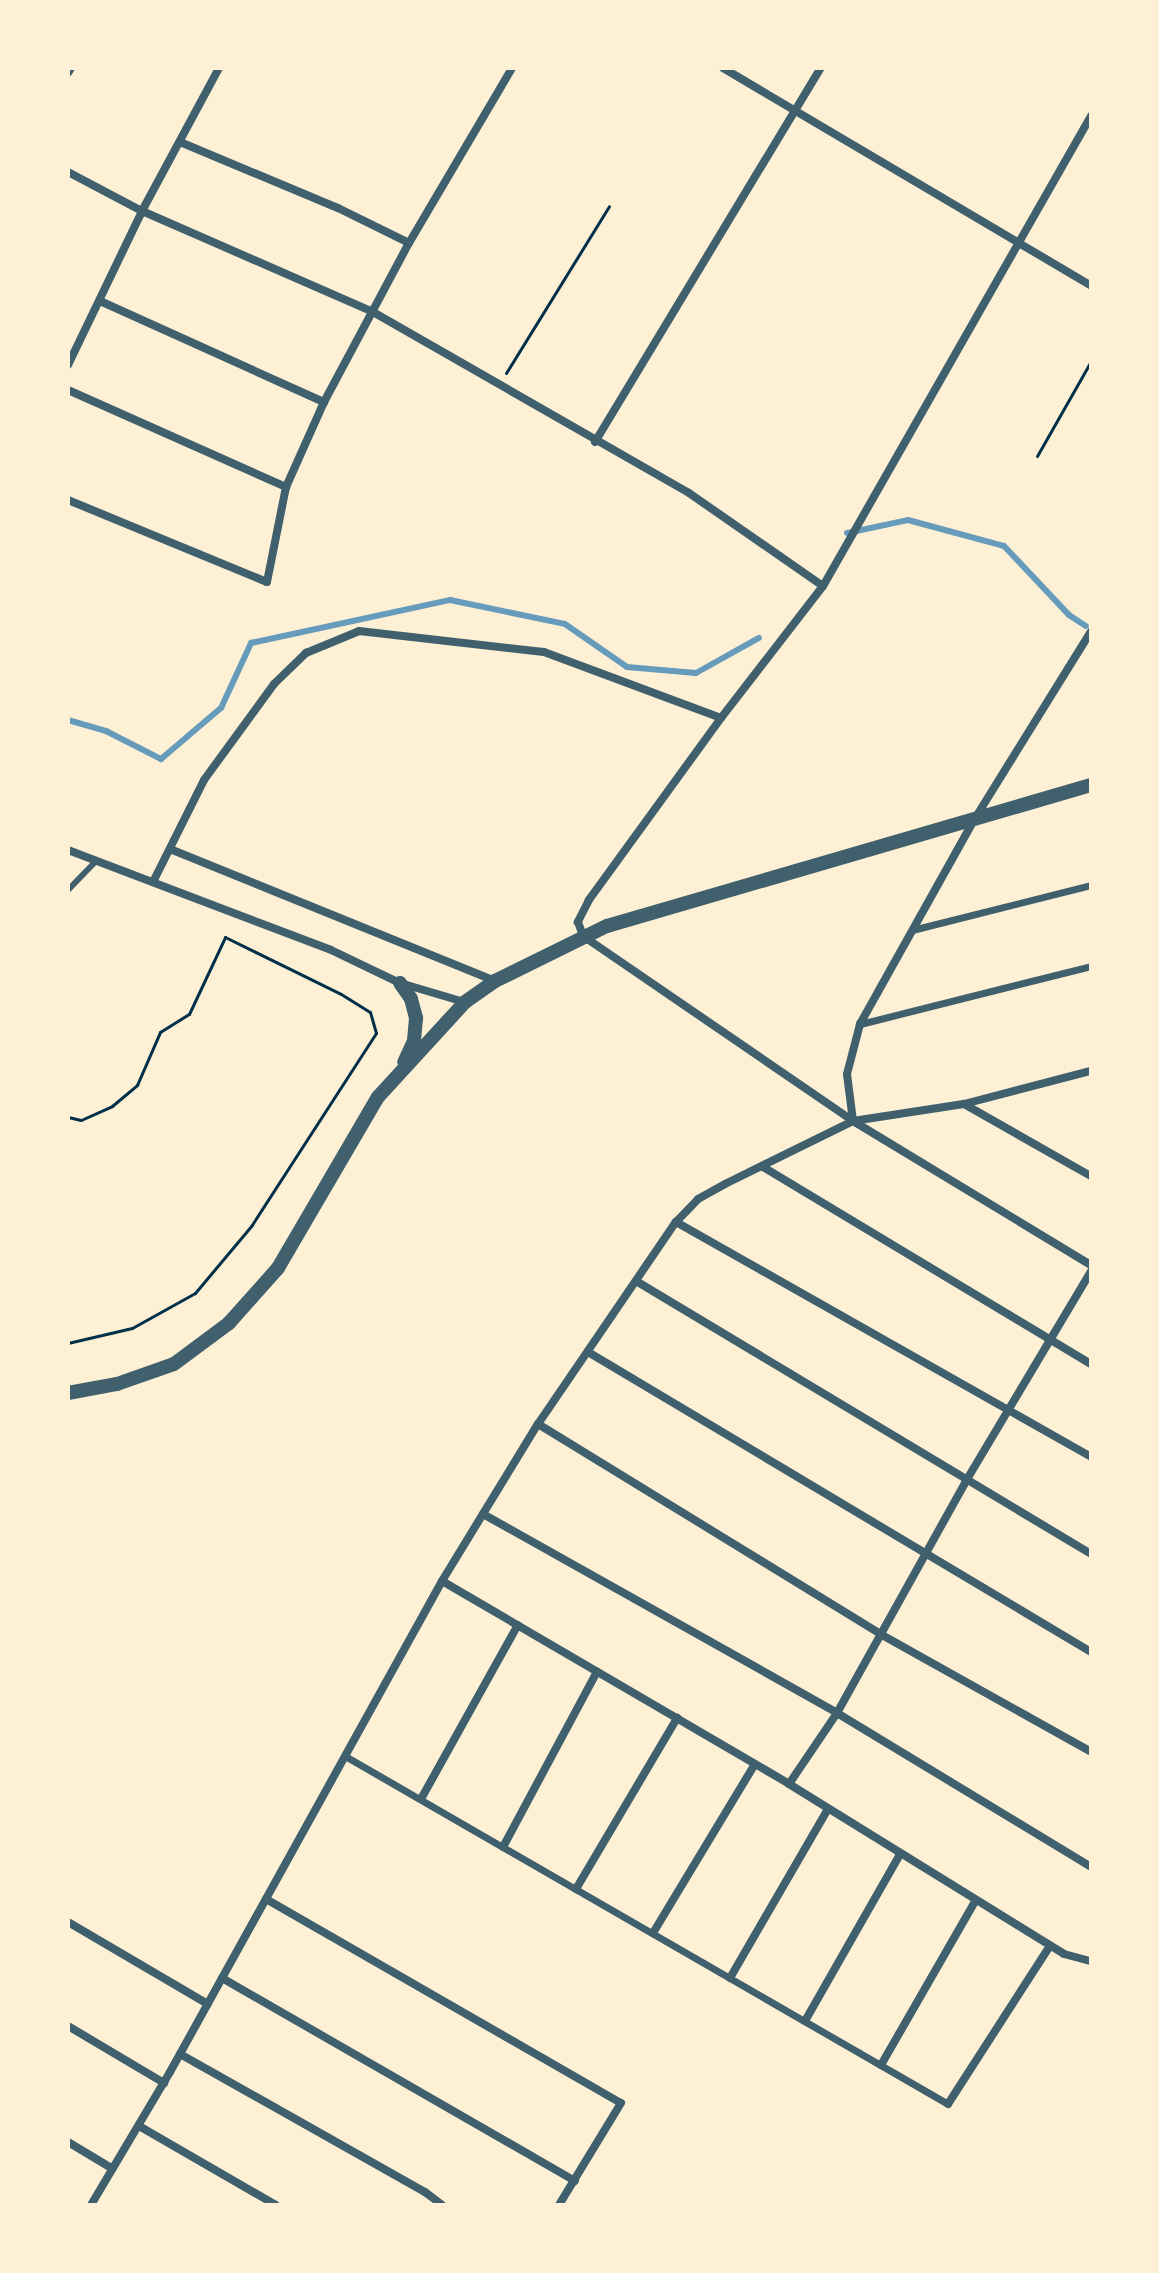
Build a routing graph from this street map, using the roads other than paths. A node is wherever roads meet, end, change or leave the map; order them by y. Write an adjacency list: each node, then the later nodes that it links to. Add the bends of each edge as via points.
1 (71, 68): 6 (street)
2 (219, 68): 10 (street)
3 (512, 68): 13 (street)
4 (723, 68): 7 (street)
5 (821, 68): 7 (street)
6 (68, 73)
7 (795, 113): 14 (street); 21 (street)
8 (1091, 116): 9 (street)
9 (1087, 131): 14 (street)
10 (180, 142): 12 (street); 13 (street)
11 (68, 172): 12 (street)
12 (142, 211): 16 (street); 17 (street)
13 (409, 243): 17 (street)
14 (1018, 244): 15 (street); 24 (street)
15 (1091, 286)
16 (100, 301): 18 (street); 20 (street)
17 (373, 312): 20 (street); 21 (street)
18 (68, 365)
19 (68, 390): 22 (street)
20 (324, 402): 22 (street)
21 (595, 442): 24 (street, via 689,493)
22 (286, 487): 23 (street, via 267,582)
23 (68, 500)
24 (823, 586): 26 (street)
25 (1091, 631): 28 (street)
26 (721, 718): 29 (street, via 544,652 359,631 306,653 274,684 204,780); 36 (street, via 589,900 578,922)
27 (1091, 785): 28 (street)
28 (974, 820): 35 (street); 36 (street)
29 (170, 849): 32 (street); 38 (street)
30 (68, 850): 31 (street)
31 (96, 861): 32 (street); 34 (lane)
32 (153, 882): 39 (street, via 331,950)
33 (1091, 885): 35 (street)
34 (68, 890)
35 (912, 930): 41 (street)
36 (583, 936): 38 (street); 45 (street)
37 (1091, 966): 41 (street)
38 (495, 981): 40 (street)
39 (400, 983): 40 (street); 43 (street, via 411,999 416,1029)
40 (465, 1002): 43 (street)
41 (860, 1024): 45 (street, via 847,1074)
42 (1091, 1071): 44 (street)
43 (399, 1073): 55 (street, via 378,1097 278,1268 229,1323 174,1364 117,1384)
44 (964, 1104): 45 (street); 47 (street)
45 (853, 1121): 46 (street); 49 (street)
46 (763, 1167): 48 (street, via 698,1199); 52 (street)
47 (1091, 1176)
48 (676, 1222): 51 (street); 56 (street)
49 (1091, 1265)
50 (1091, 1271): 52 (street)
51 (636, 1281): 53 (street); 59 (street)
52 (1050, 1340): 54 (street); 56 (street)
53 (588, 1352): 57 (street); 61 (street)
54 (1091, 1364)
55 (68, 1393)
56 (1010, 1408): 58 (street); 59 (street)
57 (538, 1424): 60 (street); 65 (street)
58 (1091, 1457)
59 (966, 1481): 61 (street); 62 (street)
60 (483, 1514): 63 (street); 68 (street)
61 (925, 1554): 65 (street); 66 (street)
62 (1091, 1554)
63 (442, 1581): 64 (street); 71 (street)
64 (518, 1625): 67 (street); 74 (street)
65 (882, 1635): 68 (street); 70 (street)
66 (1091, 1652)
67 (597, 1672): 69 (street); 76 (street)
68 (837, 1713): 73 (street); 78 (street)
69 (677, 1718): 72 (street); 79 (street)
70 (1091, 1752)
71 (345, 1756): 74 (street); 80 (street)
72 (755, 1764): 73 (street); 83 (street)
73 (789, 1784): 75 (street)
74 (421, 1799): 76 (street)
75 (828, 1809): 77 (street); 87 (street)
76 (503, 1847): 79 (street)
77 (901, 1853): 81 (street); 89 (street)
78 (1091, 1867)
79 (576, 1889): 83 (street)
80 (266, 1899): 86 (street); 98 (street, via 621,2103)
81 (976, 1900): 84 (street); 92 (street)
82 (68, 1922): 88 (street)
83 (653, 1933): 87 (street)
84 (1050, 1946): 85 (street); 94 (street)
85 (1091, 1961)
86 (222, 1978): 88 (street); 98 (street)
87 (730, 1978): 89 (street)
88 (208, 2004): 91 (street)
89 (805, 2021): 92 (street)
90 (68, 2026): 93 (street)
91 (180, 2054): 93 (street); 101 (street)
92 (881, 2065): 94 (street)
93 (164, 2083): 95 (street)
94 (948, 2104)
95 (139, 2126): 97 (street); 100 (street)
96 (68, 2142): 97 (street)
97 (113, 2169): 99 (street)
98 (575, 2181): 102 (street)
99 (91, 2205)
100 (276, 2205)
101 (442, 2205)
102 (559, 2205)

